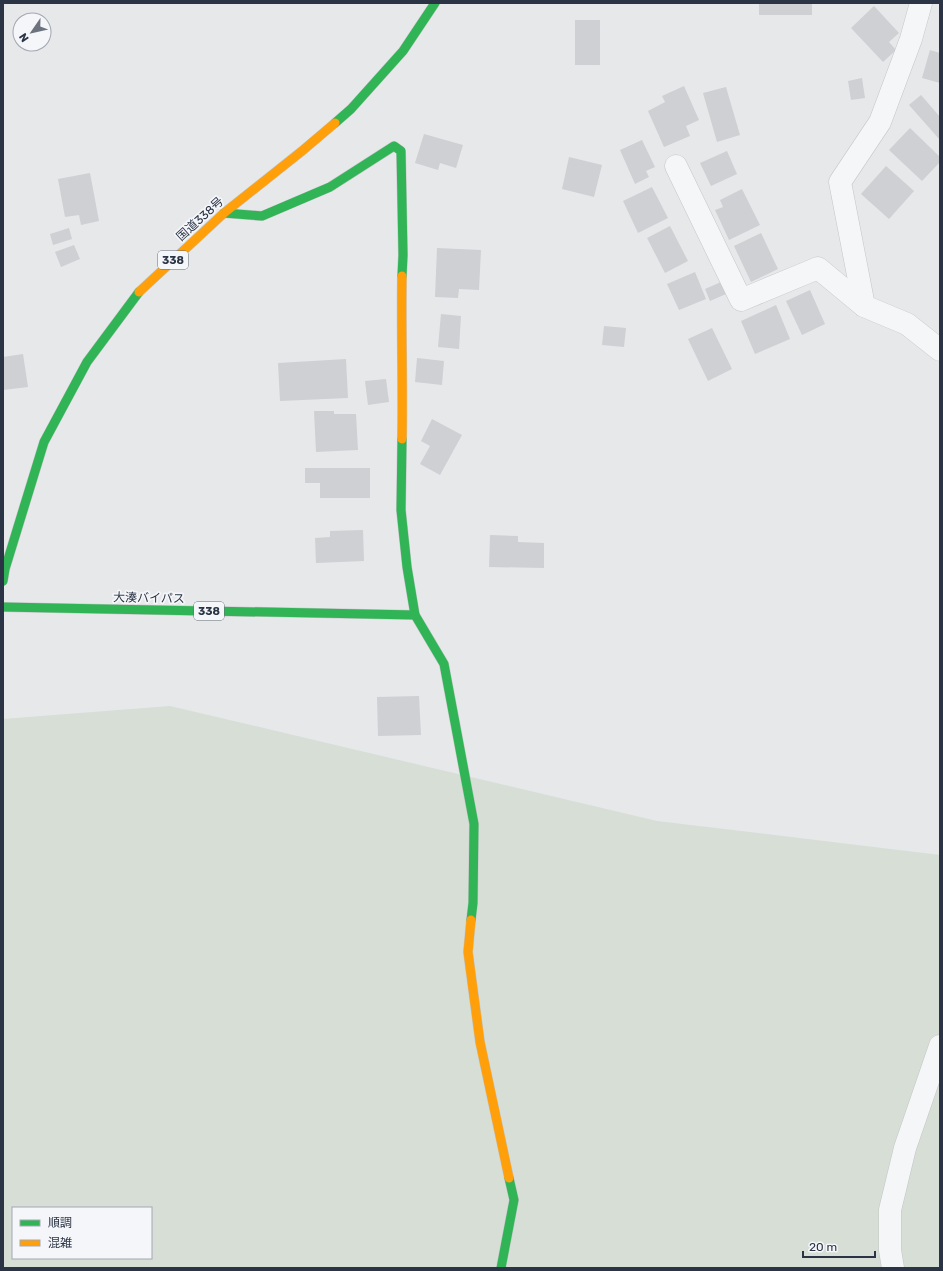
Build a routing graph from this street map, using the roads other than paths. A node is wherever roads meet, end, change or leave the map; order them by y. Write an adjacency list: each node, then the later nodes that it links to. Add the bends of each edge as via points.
1 (435, 3): 4 (main road, 国道338号 / 338, via 403,51 351,109 302,152)
2 (921, 3): 5 (street, via 911,39 880,122 840,182)
3 (676, 166): 5 (street, via 741,300 818,268)
4 (224, 213): 7 (main road, 国道338号 / 338, via 140,291 87,362 44,442); 9 (main road, via 262,216 330,187 394,146 401,151 401,510)
5 (864, 306): 6 (street, via 907,324)
6 (940, 350)
7 (3, 581)
8 (3, 607): 9 (main road, 大湊バイパス / 338)
9 (415, 615): 11 (main road, via 444,664 474,824 473,904 468,952 480,1042 514,1200)
10 (940, 1046): 12 (street, via 905,1148 890,1210 890,1250)
11 (501, 1268)
12 (893, 1268)

